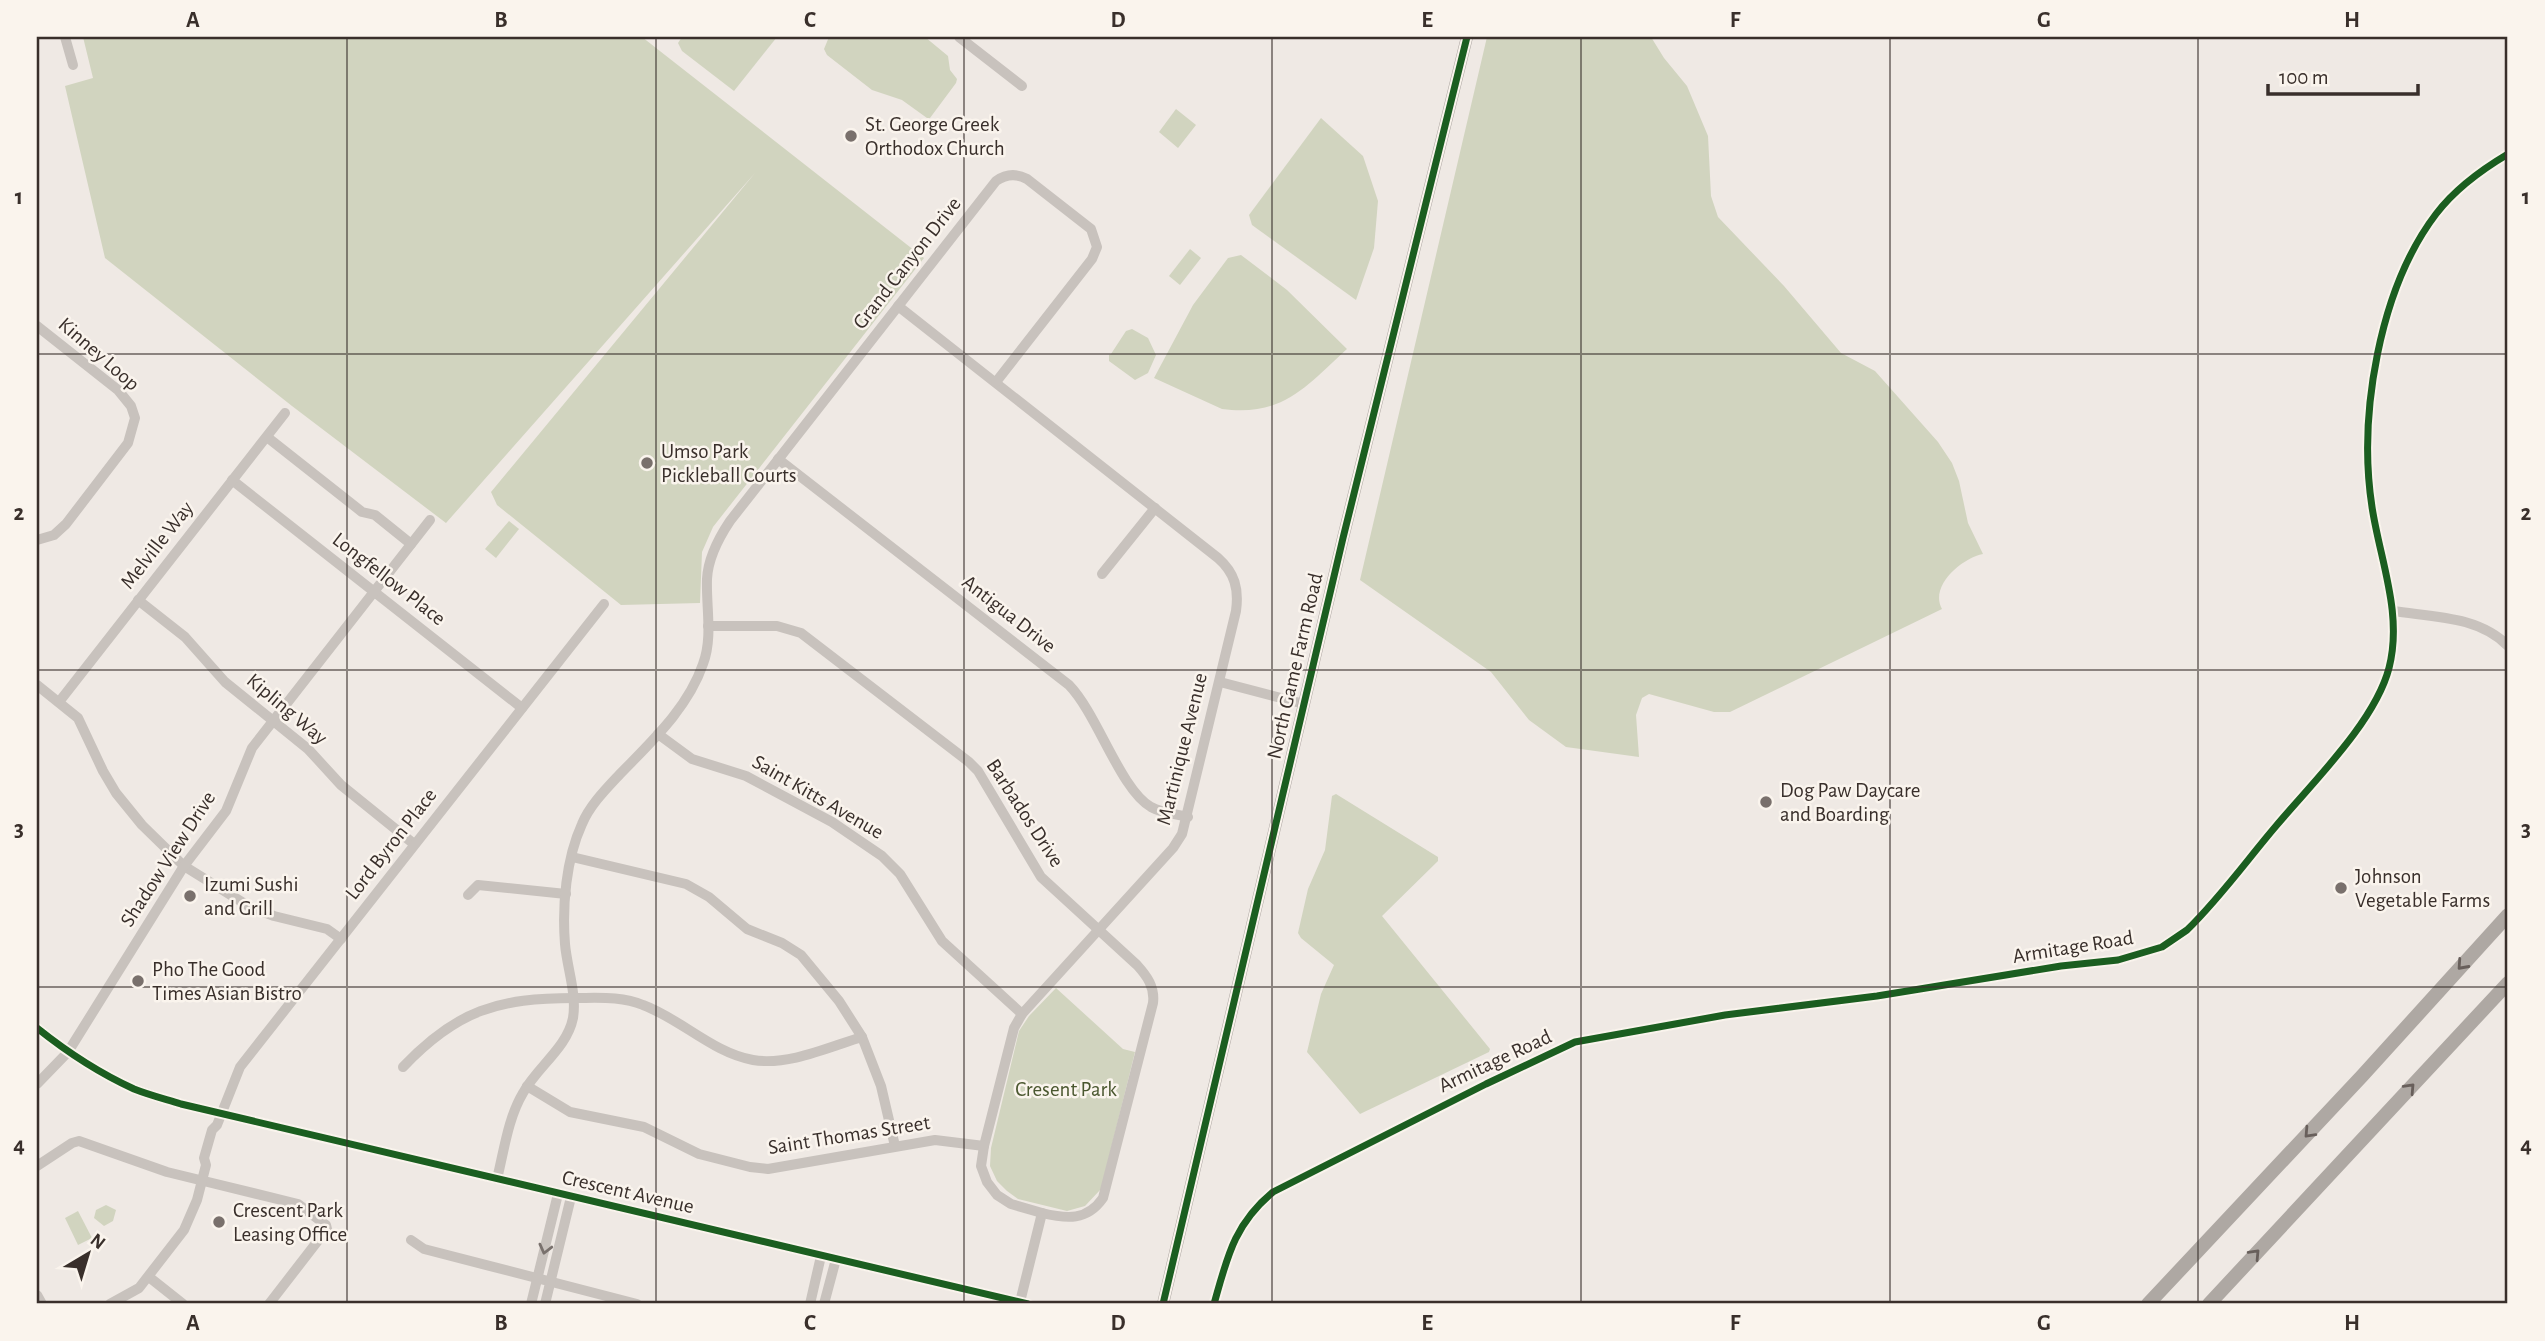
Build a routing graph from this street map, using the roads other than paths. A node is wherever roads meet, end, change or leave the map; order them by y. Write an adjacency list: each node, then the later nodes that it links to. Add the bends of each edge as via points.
1 (65, 37): 4 (street)
2 (959, 37): 5 (street)
3 (1467, 37): 28 (main road, North Game Farm Road)
4 (73, 65)
5 (1023, 86)
6 (2508, 154): 22 (street, Armitage Road, via 2460,187 2424,232 2398,288 2374,366 2368,472)
7 (898, 306): 9 (street, Martinique Avenue); 9 (street, Grand Canyon Drive, via 996,181 1015,174 1027,179 1091,229 1097,247); 12 (street, Grand Canyon Drive)
8 (37, 326): 16 (street, Kinney Loop, via 118,390 135,418 128,443 66,524 54,535)
9 (996, 382): 14 (street, Martinique Avenue)
10 (285, 413): 11 (street, Melville Way)
11 (267, 436): 13 (street, Melville Way); 17 (street, via 362,512 377,517)
12 (778, 459): 23 (street, Grand Canyon Drive, via 718,540 707,577); 32 (street, Antigua Drive, via 1069,685 1138,795 1153,808)
13 (232, 480): 19 (street, Longfellow Place); 20 (street, Melville Way)
14 (1155, 508): 18 (street); 25 (street, Martinique Avenue, via 1224,563 1235,581 1236,611)
15 (430, 520): 17 (street, Shadow View Drive)
16 (37, 540)
17 (411, 544): 19 (street, Shadow View Drive)
18 (1102, 574)
19 (374, 592): 29 (street, Longfellow Place); 30 (street, Shadow View Drive)
20 (138, 600): 27 (street, Melville Way); 30 (street, Kipling Way, via 190,641 225,682)
21 (604, 604): 29 (street, Lord Byron Place)
22 (2393, 611): 24 (street, via 2481,626); 77 (street, Armitage Road, via 2389,667 2369,710 2204,912 2169,943 2118,960 1725,1015 1575,1042 1273,1192 1237,1233)
23 (708, 626): 31 (street, Grand Canyon Drive, via 704,664 685,700); 39 (street, Barbados Drive, via 785,627 821,647 973,766 1041,877)
24 (2508, 646)
25 (1220, 682): 28 (street); 32 (street, Martinique Avenue)
26 (37, 685): 27 (street)
27 (59, 702): 35 (street, via 81,723 127,808)
28 (1304, 704): 76 (main road, North Game Farm Road)
29 (522, 708): 33 (street, Lord Byron Place)
30 (273, 720): 33 (street, Kipling Way, via 345,788); 35 (street, Shadow View Drive, via 249,753 226,811)
31 (658, 734): 34 (street, Grand Canyon Drive, via 592,807 581,825); 43 (street, Saint Kitts Avenue, via 692,759 739,773 827,819 882,856 900,874 942,941)
32 (1188, 817): 39 (street, Martinique Avenue, via 1173,848)
33 (414, 844): 40 (street, Lord Byron Place)
34 (572, 858): 36 (street, Grand Canyon Drive); 45 (street, via 668,878 701,892 747,929 801,955)
35 (184, 866): 40 (street, via 250,907 329,930); 46 (street, Shadow View Drive)
36 (566, 894): 37 (street, via 478,886); 42 (street, Grand Canyon Drive, via 565,946)
37 (468, 895)
38 (2508, 915): 78 (highway, one-way to 78)
39 (1098, 929): 43 (street, Martinique Avenue); 58 (street, Barbados Drive, via 1142,970 1154,997 1105,1194 1091,1214 1069,1218)
40 (341, 939): 50 (street, Lord Byron Place, via 240,1067)
41 (2508, 983): 79 (highway, one-way to 41)
42 (573, 998): 45 (street, via 619,998 644,1005 730,1052 754,1060 790,1058); 47 (street, via 511,1001 475,1012 439,1033); 49 (street, Grand Canyon Drive, via 568,1030)
43 (1023, 1014): 52 (street, Martinique Avenue, via 1014,1028)
44 (37, 1028): 46 (street, Crescent Avenue)
45 (862, 1037): 51 (street, via 881,1086)
46 (68, 1052): 48 (street, Shadow View Drive); 50 (street, Crescent Avenue, via 135,1090)
47 (404, 1067)
48 (37, 1084)
49 (527, 1086): 51 (street, Saint Thomas Street, via 570,1112 644,1127 699,1154 756,1169); 54 (street, Grand Canyon Drive)
50 (219, 1120): 54 (street, Crescent Avenue); 55 (street, via 204,1158)
51 (895, 1146): 52 (street, Saint Thomas Street, via 942,1140)
52 (984, 1146): 58 (street, Martinique Avenue, via 981,1166 992,1190 1011,1204)
53 (37, 1166): 55 (street, via 79,1141)
54 (497, 1179): 56 (street, Crescent Avenue)
55 (202, 1181): 62 (street, via 184,1230); 70 (street, via 298,1204 327,1226)
56 (558, 1194): 57 (street, Crescent Avenue); 63 (street, Crescent Avenue, one-way to 63)
57 (571, 1197): 60 (street, Crescent Avenue); 64 (street, Crescent Avenue)
58 (1042, 1213): 66 (street)
59 (411, 1240): 63 (street, via 424,1249)
60 (821, 1256): 61 (street, Crescent Avenue); 74 (street)
61 (836, 1259): 66 (street, Crescent Avenue); 75 (street)
62 (149, 1277): 68 (street); 69 (street)
63 (537, 1279): 64 (street); 71 (street, Crescent Avenue)
64 (550, 1282): 72 (street, Crescent Avenue); 73 (street)
65 (37, 1295): 67 (street)
66 (1024, 1303)
67 (42, 1304)
68 (110, 1304)
69 (183, 1304)
70 (269, 1304)
71 (531, 1304)
72 (545, 1304)
73 (637, 1304)
74 (810, 1304)
75 (824, 1304)
76 (1163, 1304)
77 (1214, 1304)
78 (2148, 1304)
79 (2208, 1304)

